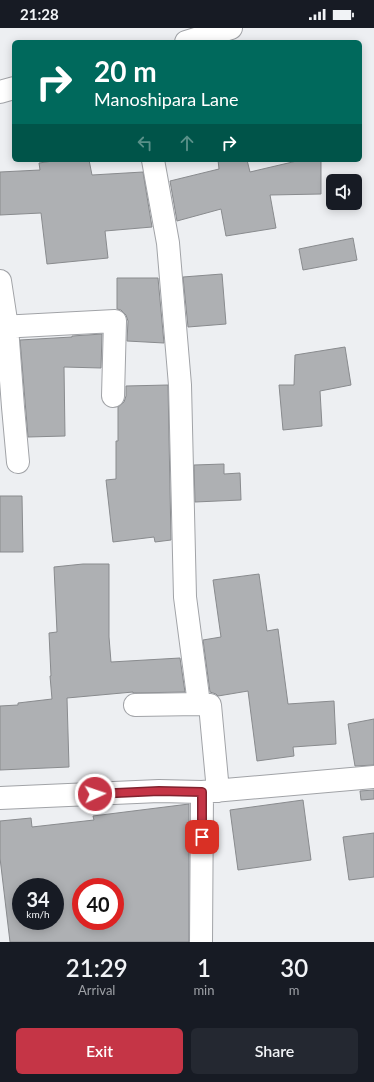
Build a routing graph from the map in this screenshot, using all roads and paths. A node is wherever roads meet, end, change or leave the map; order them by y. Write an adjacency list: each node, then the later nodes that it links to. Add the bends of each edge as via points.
1 (231, 28): 2 (street)
2 (192, 40)
3 (12, 89): 4 (street)
4 (0, 92)
5 (153, 162): 10 (street, via 169,251 180,385 185,597)
6 (0, 281): 7 (street)
7 (4, 327): 8 (street, via 115,321); 9 (street)
8 (113, 396)
9 (18, 462)
10 (199, 704): 11 (street); 13 (street, via 210,705)
11 (134, 705)
12 (374, 777): 13 (street)
13 (210, 791): 14 (street); 15 (street)
14 (0, 798)
15 (201, 942)

